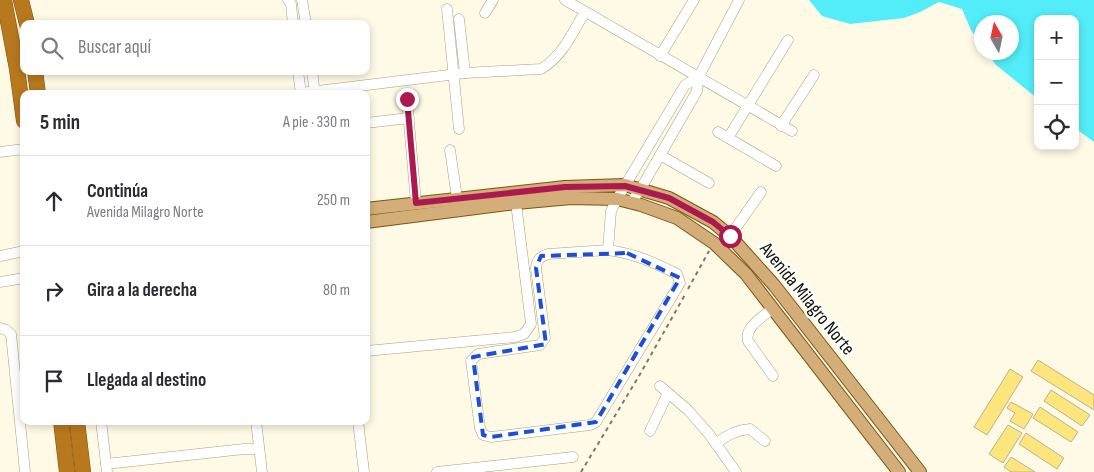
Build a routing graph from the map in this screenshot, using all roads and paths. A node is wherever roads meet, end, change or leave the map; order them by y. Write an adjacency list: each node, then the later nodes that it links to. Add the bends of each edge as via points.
1 (4, 0): 28 (highway)
2 (22, 0): 12 (highway)
3 (288, 0): 13 (street)
4 (302, 0): 14 (street)
5 (493, 0): 10 (street)
6 (694, 0): 16 (street)
7 (739, 0): 23 (street)
8 (575, 4): 16 (street); 17 (street, via 560,54 551,63 541,69)
9 (447, 8): 21 (street)
10 (485, 13)
11 (459, 19): 17 (street)
12 (26, 20)
13 (293, 20)
14 (305, 20)
15 (788, 40): 30 (street)
16 (660, 56): 23 (street)
17 (465, 73): 21 (street)
18 (36, 75): 24 (highway)
19 (299, 75): 25 (street)
20 (312, 75): 26 (street)
21 (452, 75): 27 (street); 34 (street)
22 (814, 76): 33 (street)
23 (698, 78): 30 (street); 41 (street, via 696,91); 44 (street, via 685,85)
24 (37, 90)
25 (300, 90)
26 (314, 90)
27 (330, 90)
28 (20, 91)
29 (407, 99): 31 (street)
30 (748, 106): 33 (street); 37 (street)
31 (409, 118): 32 (street); 50 (street)
32 (370, 123)
33 (781, 126): 35 (street)
34 (459, 129)
35 (792, 131)
36 (718, 132): 37 (street)
37 (728, 138): 42 (street)
38 (20, 150): 40 (street)
39 (450, 150): 47 (street)
40 (0, 152)
41 (660, 155): 43 (street); 45 (street)
42 (776, 166)
43 (709, 183)
44 (625, 186): 45 (main road, Avenida Milagro Norte); 47 (main road, Avenida Milagro Norte, via 565,187); 48 (street)
45 (640, 190): 49 (street); 54 (main road, Avenida Milagro Norte, via 669,198 693,210)
46 (761, 192): 54 (street)
47 (457, 198): 50 (main road, Avenida Milagro Norte)
48 (617, 199): 49 (main road, Avenida Milagro Norte); 51 (main road, Avenida Milagro Norte, via 571,198); 56 (street, via 611,211)
49 (631, 202): 55 (main road, Avenida Milagro Norte, via 677,218)
50 (416, 203): 52 (main road, Avenida Milagro Norte)
51 (516, 203): 53 (main road, Avenida Milagro Norte); 63 (street, via 531,324 524,334)
52 (370, 209)
53 (370, 221)
54 (730, 236): 77 (main road, Avenida Milagro Norte, via 774,285)
55 (714, 243): 61 (main road, Avenida Milagro Norte, via 746,274); 86 (path)
56 (608, 250): 56 (street, via 548,254 537,261 544,342 478,354 471,361 483,434 491,438 596,422 680,283 677,274 644,258)
57 (20, 252): 58 (street)
58 (0, 256)
59 (20, 279): 60 (street)
60 (0, 282)
61 (773, 308): 64 (street, via 748,329 746,335); 79 (main road, Avenida Milagro Norte)
62 (0, 328): 65 (street, via 11,334)
63 (370, 351)
64 (773, 376)
65 (20, 423)
66 (20, 425): 80 (street)
67 (61, 425): 81 (highway)
68 (77, 425): 82 (highway)
69 (101, 425): 78 (street)
70 (256, 425): 75 (street)
71 (358, 425): 84 (street)
72 (650, 431): 74 (street, via 664,390 688,410)
73 (765, 441): 74 (street, via 750,429 740,430)
74 (716, 444): 87 (street)
75 (259, 449): 78 (street); 83 (street)
76 (573, 457): 85 (street)
77 (908, 457): 79 (main road); 88 (main road, Avenida Milagro Norte)
78 (106, 468)
79 (897, 469)
80 (25, 472)
81 (67, 472)
82 (83, 472)
83 (262, 472)
84 (364, 472)
85 (437, 472)
86 (581, 472)
87 (736, 472)
88 (920, 472)

